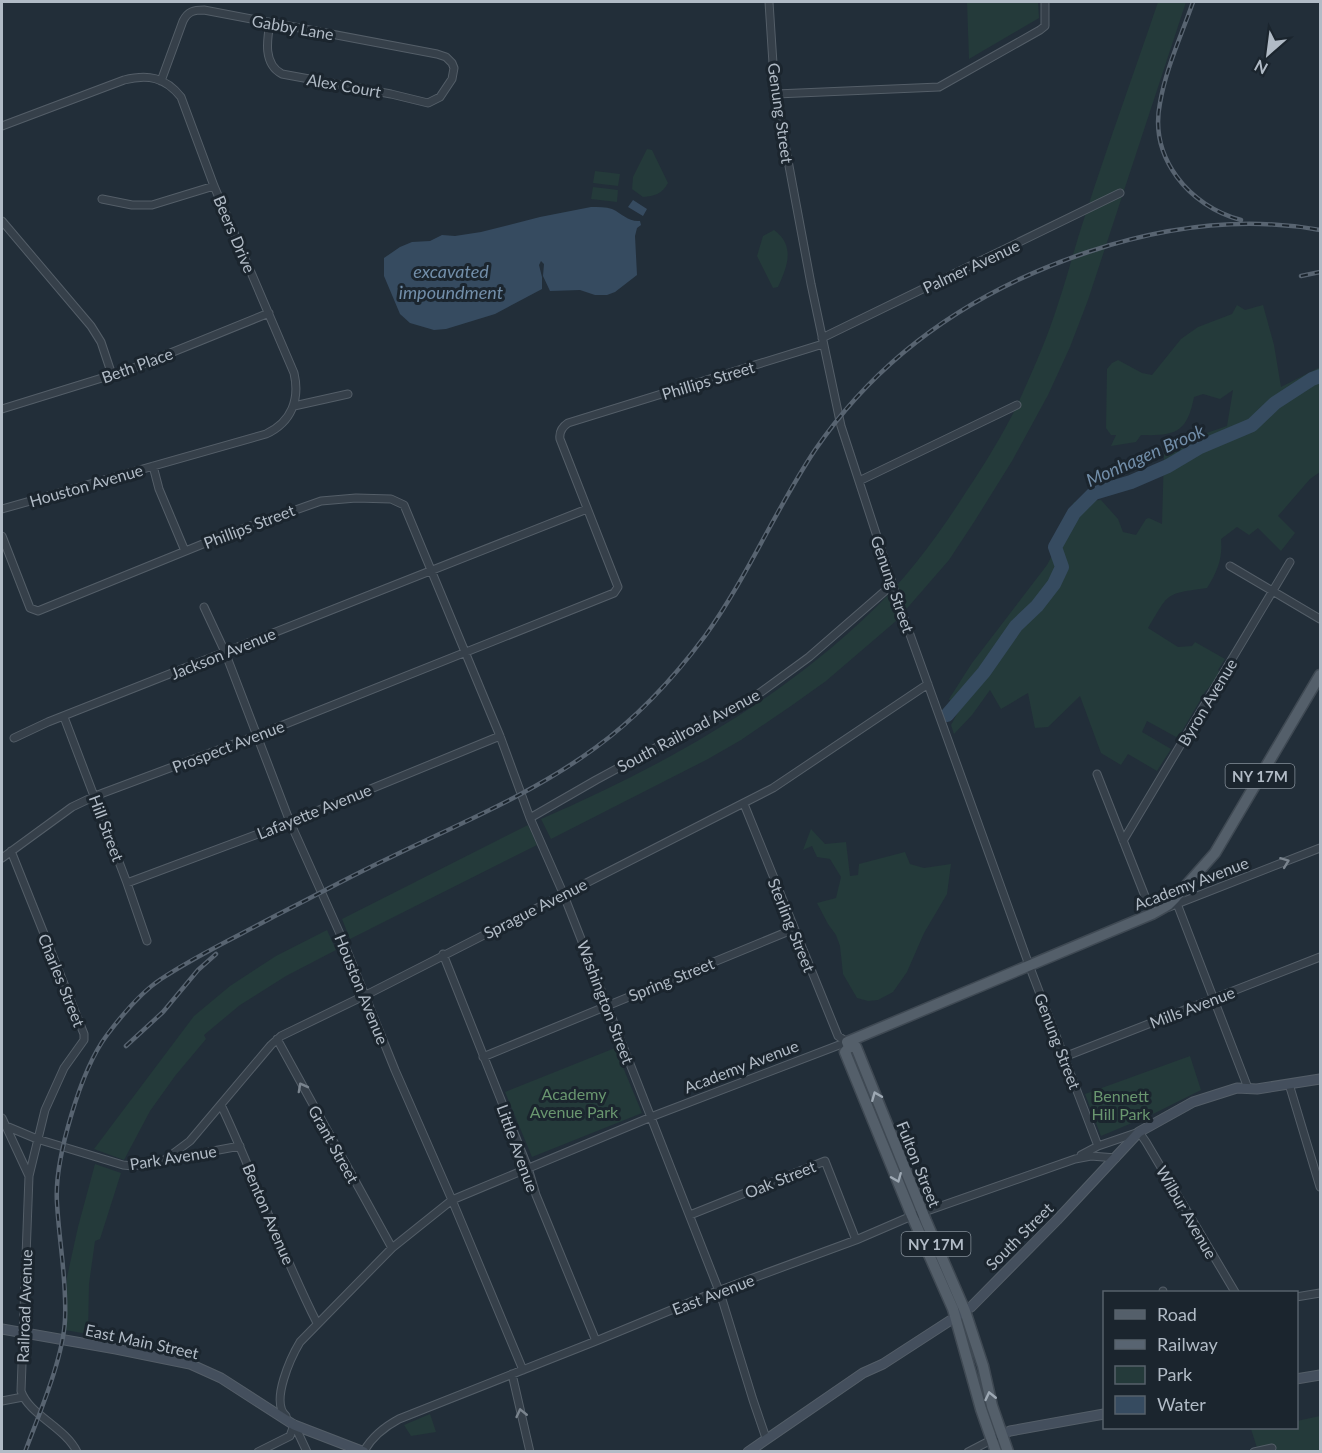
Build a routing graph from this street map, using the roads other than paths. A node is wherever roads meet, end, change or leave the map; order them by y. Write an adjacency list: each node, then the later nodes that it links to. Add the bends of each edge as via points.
1 (769, 2): 6 (street, Genung Street)
2 (1046, 2): 6 (street, via 1045,26 1040,30 939,87)
3 (270, 22): 4 (street, Gabby Lane, via 437,54 452,63); 4 (street, Alex Court, via 267,51 274,69 282,74 428,103 440,97); 5 (street, Gabby Lane, via 193,11 183,21)
4 (452, 79)
5 (162, 81): 7 (street, via 140,76 124,80); 8 (street, Beers Drive, via 181,97)
6 (776, 94): 13 (street, Genung Street)
7 (2, 126)
8 (214, 186): 10 (street, via 152,205); 12 (street, Beers Drive)
9 (1120, 193): 13 (street, Palmer Avenue)
10 (102, 199)
11 (2, 221): 14 (street, via 91,326)
12 (269, 313): 14 (street, Beth Place); 17 (street, Beers Drive, via 294,372)
13 (822, 341): 20 (street, Genung Street, via 841,426); 22 (street, Phillips Street, via 568,423 561,430 560,439)
14 (112, 375): 18 (street, Beth Place)
15 (348, 394): 17 (street)
16 (1017, 405): 20 (street)
17 (294, 406): 19 (street, via 284,422 266,434)
18 (2, 409)
19 (153, 466): 21 (street, Houston Avenue); 24 (street, Houston Avenue)
20 (859, 482): 28 (street, Genung Street)
21 (2, 509)
22 (587, 509): 27 (street, Jackson Avenue); 33 (street, Prospect Avenue, via 618,589)
23 (2, 536): 24 (street, Phillips Street, via 30,608 38,611)
24 (185, 551): 27 (street, Phillips Street, via 321,501 391,500 401,502 406,509)
25 (1290, 562): 29 (street, Byron Avenue)
26 (1230, 566): 29 (street)
27 (433, 571): 32 (street, Jackson Avenue); 33 (street, Washington Street)
28 (892, 584): 35 (street, Genung Street); 43 (street, South Railroad Avenue, via 809,657 757,694)
29 (1274, 590): 31 (street); 45 (street, Byron Avenue)
30 (204, 607): 32 (street, Houston Avenue)
31 (1320, 619)
32 (225, 652): 36 (street, Jackson Avenue); 37 (street, Houston Avenue)
33 (465, 652): 37 (street, Prospect Avenue); 38 (street, Washington Street)
34 (1320, 675): 51 (main road, NY 17M, via 1215,853)
35 (928, 684): 42 (street, Sprague Avenue); 57 (street, Genung Street)
36 (64, 717): 39 (street, Jackson Avenue); 41 (street, Hill Street)
37 (258, 735): 41 (street, Prospect Avenue); 44 (street, Houston Avenue)
38 (500, 736): 43 (street, Washington Street); 44 (street, Lafayette Avenue)
39 (14, 738)
40 (1097, 774): 45 (street)
41 (95, 796): 47 (street, Prospect Avenue, via 72,807); 49 (street, Hill Street)
42 (744, 804): 50 (street, Sprague Avenue); 53 (street, Sterling Street)
43 (530, 818): 50 (street, Washington Street)
44 (290, 822): 49 (street, Lafayette Avenue); 58 (street, Houston Avenue)
45 (1124, 841): 52 (street)
46 (1320, 848): 51 (street, Academy Avenue, one-way to 46)
47 (11, 851): 48 (street, Prospect Avenue); 73 (street, Charles Street, via 84,1034 84,1040 63,1068)
48 (2, 858)
49 (128, 883): 54 (street, Hill Street)
50 (563, 893): 55 (street, Sprague Avenue); 60 (street, Washington Street)
51 (1176, 901): 52 (main road, NY 17M); 59 (street)
52 (1152, 914): 57 (main road, Academy Avenue / NY 17M)
53 (794, 930): 60 (street, Spring Street); 62 (street, Sterling Street, via 838,1036)
54 (147, 941)
55 (443, 954): 58 (street, Sprague Avenue); 63 (street, Little Avenue)
56 (1320, 957): 59 (street, Mills Avenue)
57 (1029, 965): 62 (main road, Academy Avenue / NY 17M); 64 (street, Genung Street)
58 (364, 994): 61 (street, Sprague Avenue); 82 (street, Houston Avenue)
59 (1212, 999): 64 (street, Mills Avenue); 67 (street)
60 (607, 1005): 63 (street, Spring Street); 70 (street, Washington Street)
61 (277, 1039): 68 (street, Sprague Avenue); 86 (street, Grant Street, one-way to 61)
62 (848, 1044): 70 (street, Academy Avenue); 83 (main road, Fulton Street / NY 17M, via 856,1047)
63 (483, 1057): 79 (street, Little Avenue)
64 (1065, 1057): 75 (street, Genung Street)
65 (1320, 1079): 66 (main road, South Street)
66 (1289, 1084): 67 (main road, South Street); 81 (street)
67 (1248, 1088): 72 (main road, South Street, via 1193,1102)
68 (221, 1105): 74 (street, Benton Avenue); 77 (street, Sprague Avenue, via 190,1141)
69 (2, 1118): 71 (street)
70 (651, 1118): 79 (street, Academy Avenue); 84 (street, Washington Street)
71 (6, 1126): 73 (street); 80 (street)
72 (1138, 1132): 75 (street, East Avenue); 76 (main road, South Street); 88 (street, Wilbur Avenue)
73 (38, 1138): 77 (street, Park Avenue, via 123,1165); 80 (street, Railroad Avenue)
74 (240, 1146): 77 (street, Park Avenue); 92 (street, Benton Avenue)
75 (1098, 1146): 78 (street, East Avenue)
76 (1116, 1158): 78 (street, East Avenue); 91 (main road, South Street)
77 (166, 1159)
78 (1075, 1159): 83 (street, East Avenue)
79 (528, 1168): 82 (street, Academy Avenue); 95 (street, Little Avenue)
80 (29, 1176): 94 (street, Railroad Avenue)
81 (1320, 1187)
82 (452, 1200): 86 (street, Academy Avenue); 96 (street, Houston Avenue)
83 (918, 1214): 85 (street, East Avenue); 91 (main road, Fulton Street / NY 17M)
84 (690, 1215): 85 (street, Oak Street, via 825,1161); 87 (street, Washington Street)
85 (856, 1240): 87 (street, East Avenue)
86 (392, 1248): 92 (street, Academy Avenue)
87 (719, 1291): 95 (street, East Avenue); 105 (street, Washington Street)
88 (1234, 1291)
89 (1320, 1293): 90 (street)
90 (1298, 1297)
91 (960, 1314): 104 (main road, Fulton Street / NY 17M, via 983,1366); 105 (main road, South Street)
92 (317, 1323): 103 (street, Academy Avenue, via 291,1357 279,1402)
93 (2, 1329): 94 (main road, East Main Street)
94 (23, 1332): 100 (street, Railroad Avenue); 103 (main road, East Main Street, via 190,1364 221,1378)
95 (596, 1341): 96 (street, East Avenue)
96 (523, 1370): 97 (street, East Avenue)
97 (512, 1374): 107 (street, East Avenue, via 391,1423); 111 (street, one-way to 97)
98 (1320, 1375): 99 (main road)
99 (1298, 1379)
100 (23, 1397): 101 (street); 108 (street, via 69,1439)
101 (2, 1401)
102 (1103, 1414): 104 (main road)
103 (294, 1425): 107 (main road, East Main Street); 109 (street, via 290,1436); 110 (street, Academy Avenue)
104 (996, 1437): 113 (street); 114 (main road, Fulton Street / NY 17M); 115 (main road, Fulton Street / NY 17M)
105 (766, 1438): 112 (main road, South Street)
106 (1272, 1448): 116 (street)
107 (364, 1451)
108 (77, 1452)
109 (258, 1452)
110 (307, 1452)
111 (530, 1452)
112 (748, 1452)
113 (968, 1452)
114 (996, 1452)
115 (1008, 1452)
116 (1254, 1452)

